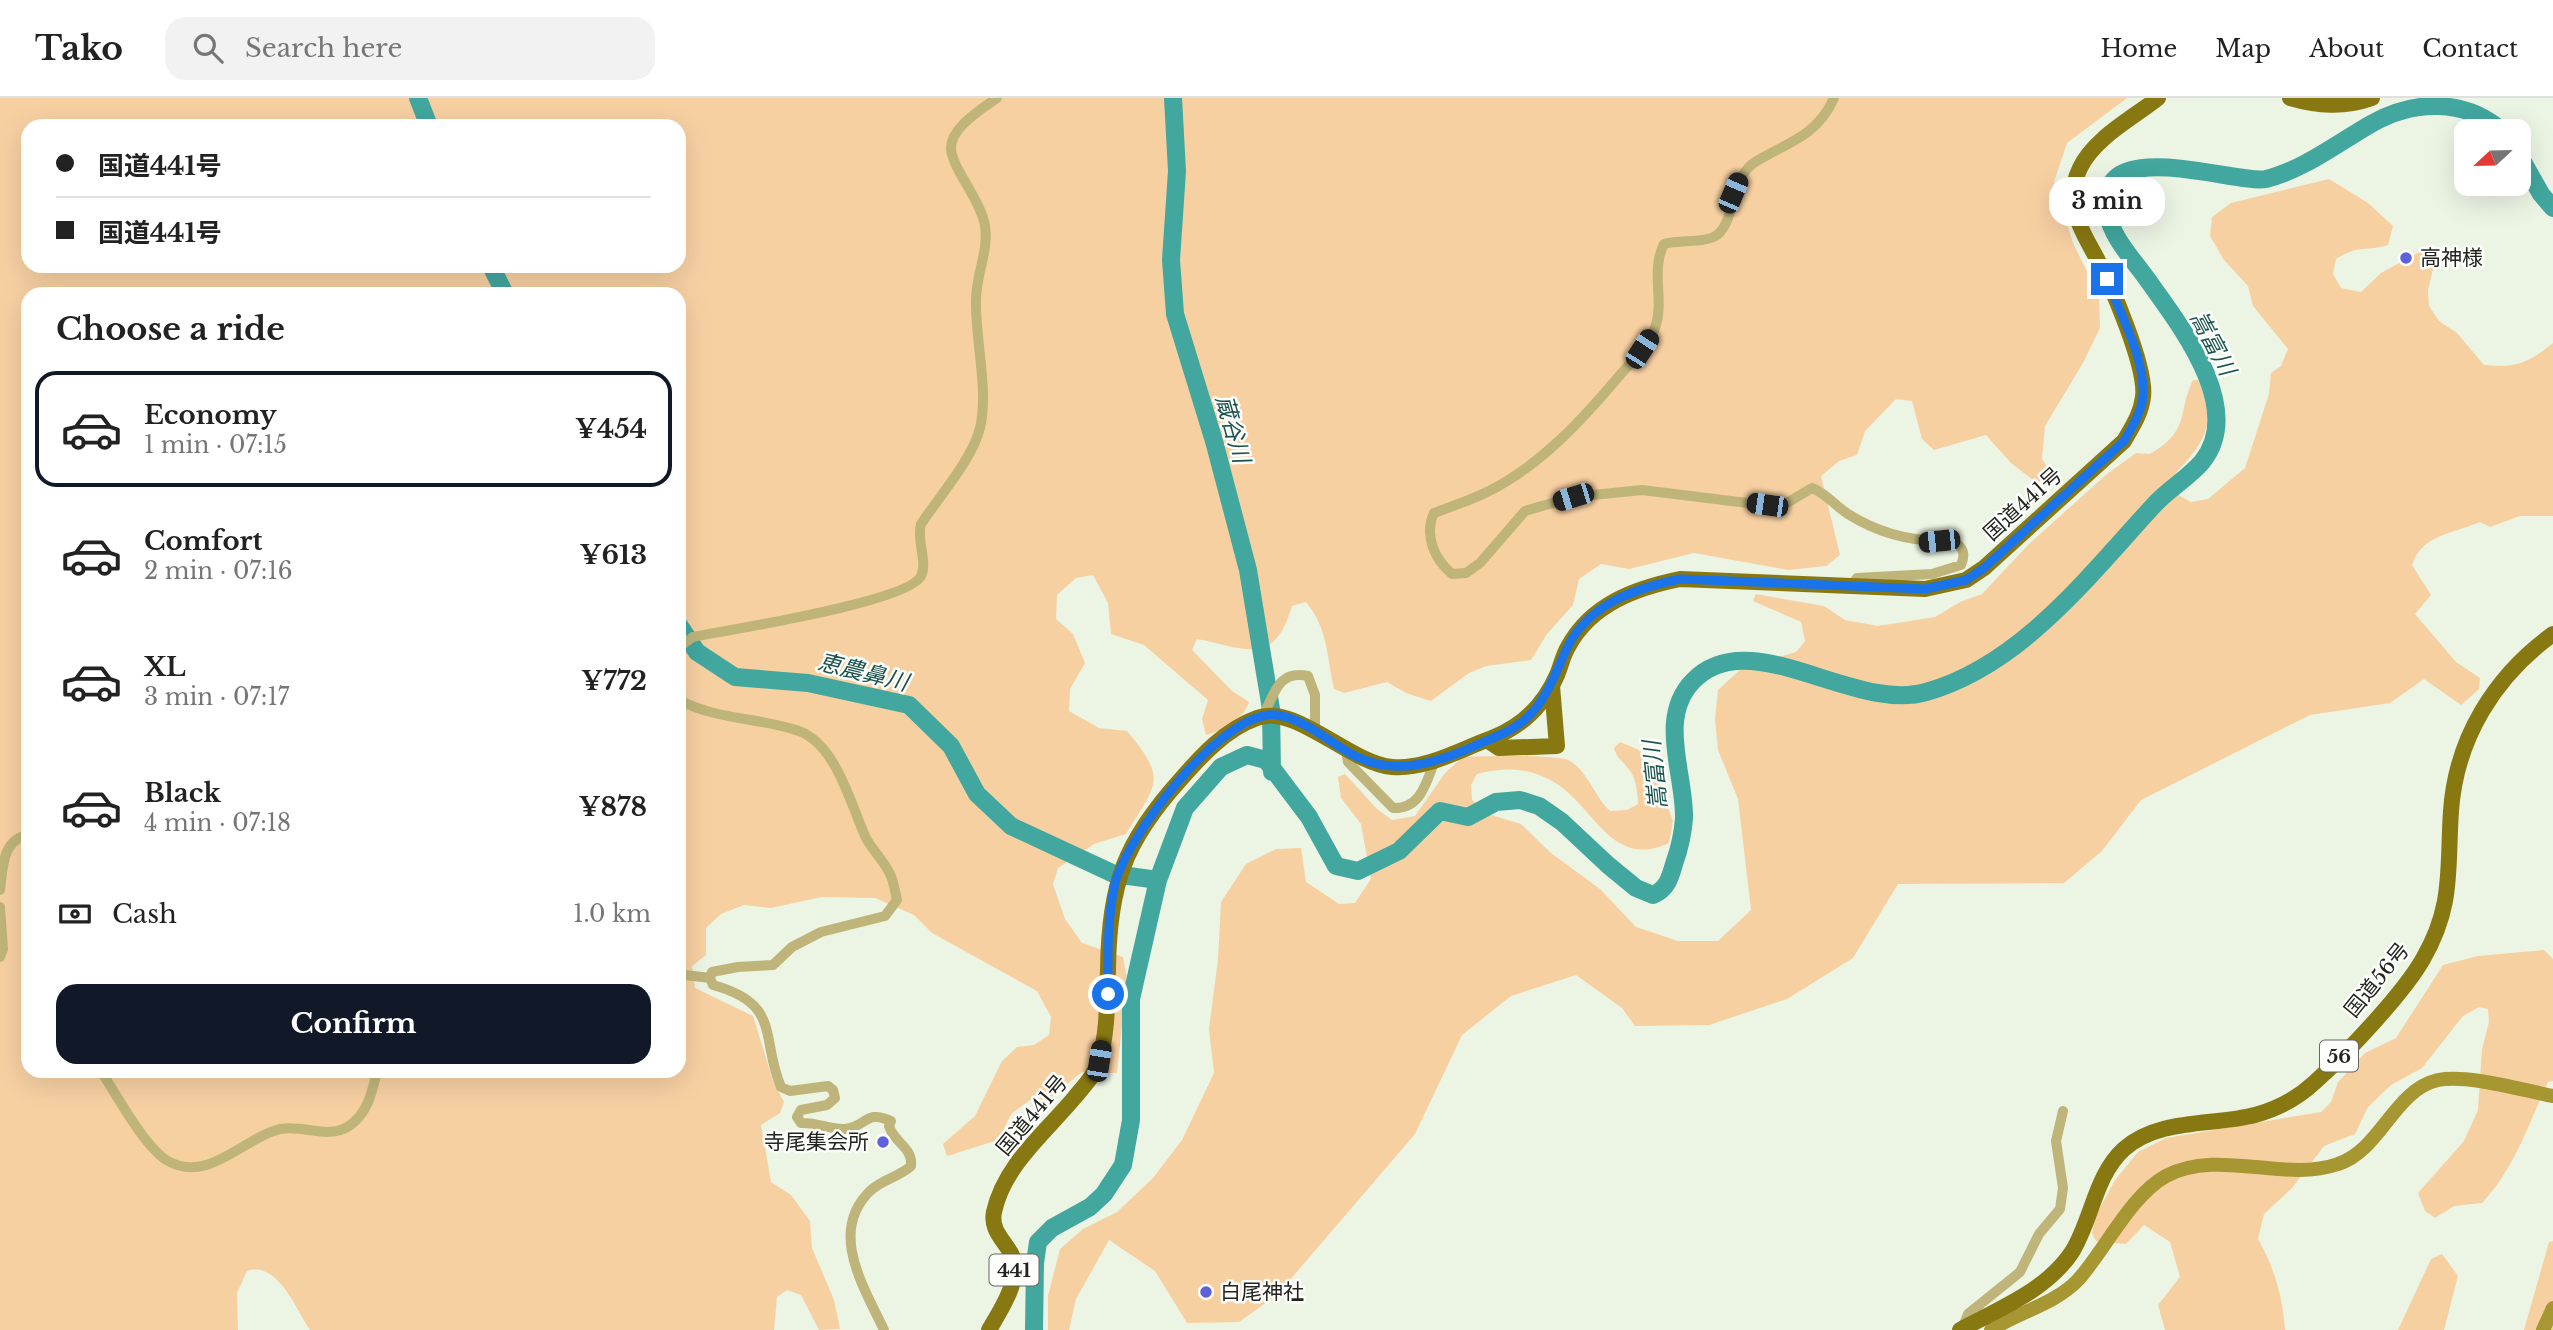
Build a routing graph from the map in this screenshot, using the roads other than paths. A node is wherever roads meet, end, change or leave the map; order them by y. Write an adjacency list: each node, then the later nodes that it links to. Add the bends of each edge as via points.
1 (997, 98): 8 (street, via 956,133 950,146 980,205 985,227 976,294 980,428 921,523 917,535 923,573 919,580 881,599)
2 (1834, 98): 6 (street, via 1819,124 1751,164 1739,178 1727,222 1718,234 1664,244 1657,258 1655,328 1582,419 1516,475 1488,492 1434,513 1430,531 1442,565 1452,574 1466,573 1525,512 1573,497 1642,490 1780,507 1812,488 1825,493 1848,514 1907,540 1953,540 1965,557 1961,565 1945,572 1857,578)
3 (2158, 98): 6 (highway, 国道441号, via 2099,143 2080,167 2073,190 2073,213 2107,279 2141,373 2143,396 2124,441 1966,580 1925,589)
4 (2290, 98): 5 (highway, via 2331,105)
5 (2372, 98)
6 (1852, 585): 9 (highway, 国道441号, via 1680,579 1649,586 1618,598 1591,617 1568,646)
7 (2553, 634): 29 (highway, 国道56号 / 56, via 2500,682 2472,727 2458,766 2451,808 2447,903 2440,928 2394,997 2314,1083 2282,1105 2256,1115 2147,1134 2124,1148 2109,1167 2073,1251 2056,1272)
8 (686, 642)
9 (1552, 686): 13 (highway, 国道441号, via 1527,719); 13 (highway, 国道441号, via 1557,746 1499,748)
10 (686, 703): 21 (street, via 726,718 801,732 818,746 847,784 856,817 870,847 891,874 897,900 885,916 821,932 792,947 773,965 724,969 712,972)
11 (1263, 716): 12 (highway, 国道441号, via 1277,715); 12 (street, via 1285,677 1294,673 1308,676 1315,695); 28 (highway, 国道441号 / 441, via 1204,753 1157,806 1123,863 1114,887 1099,1061 1091,1078 1032,1143 994,1210 993,1224 1015,1267 1012,1284)
12 (1315, 732): 14 (highway, 国道441号)
13 (1487, 740): 15 (highway, 国道441号)
14 (1346, 751): 15 (highway, 国道441号, via 1372,764 1392,767 1410,768); 15 (street, via 1348,762 1393,808 1415,802)
15 (1435, 760)
16 (21, 837): 17 (street, via 12,842)
17 (0, 890)
18 (0, 906): 19 (street)
19 (0, 957)
20 (686, 975): 21 (street)
21 (710, 978): 27 (street, via 713,985 761,1012 768,1024 781,1087 790,1091 828,1086 833,1090 835,1098 827,1105 801,1110 797,1117 802,1123 850,1129 879,1115 891,1121 891,1136 909,1151 911,1166 868,1193 848,1234 857,1268)
22 (106, 1078): 23 (street, via 160,1154 190,1169 205,1167 283,1128 322,1133 342,1130 370,1103)
23 (375, 1078)
24 (2553, 1096): 30 (main road, via 2437,1080 2413,1094 2362,1150 2343,1163 2304,1170 2182,1169 2148,1189 2062,1295)
25 (2063, 1111): 29 (street, via 2056,1141 2063,1188 2060,1209 2039,1234 2020,1272 1968,1314)
26 (2553, 1308): 31 (main road)
27 (884, 1330)
28 (989, 1330)
29 (1961, 1330)
30 (1991, 1330)
31 (2543, 1330)

